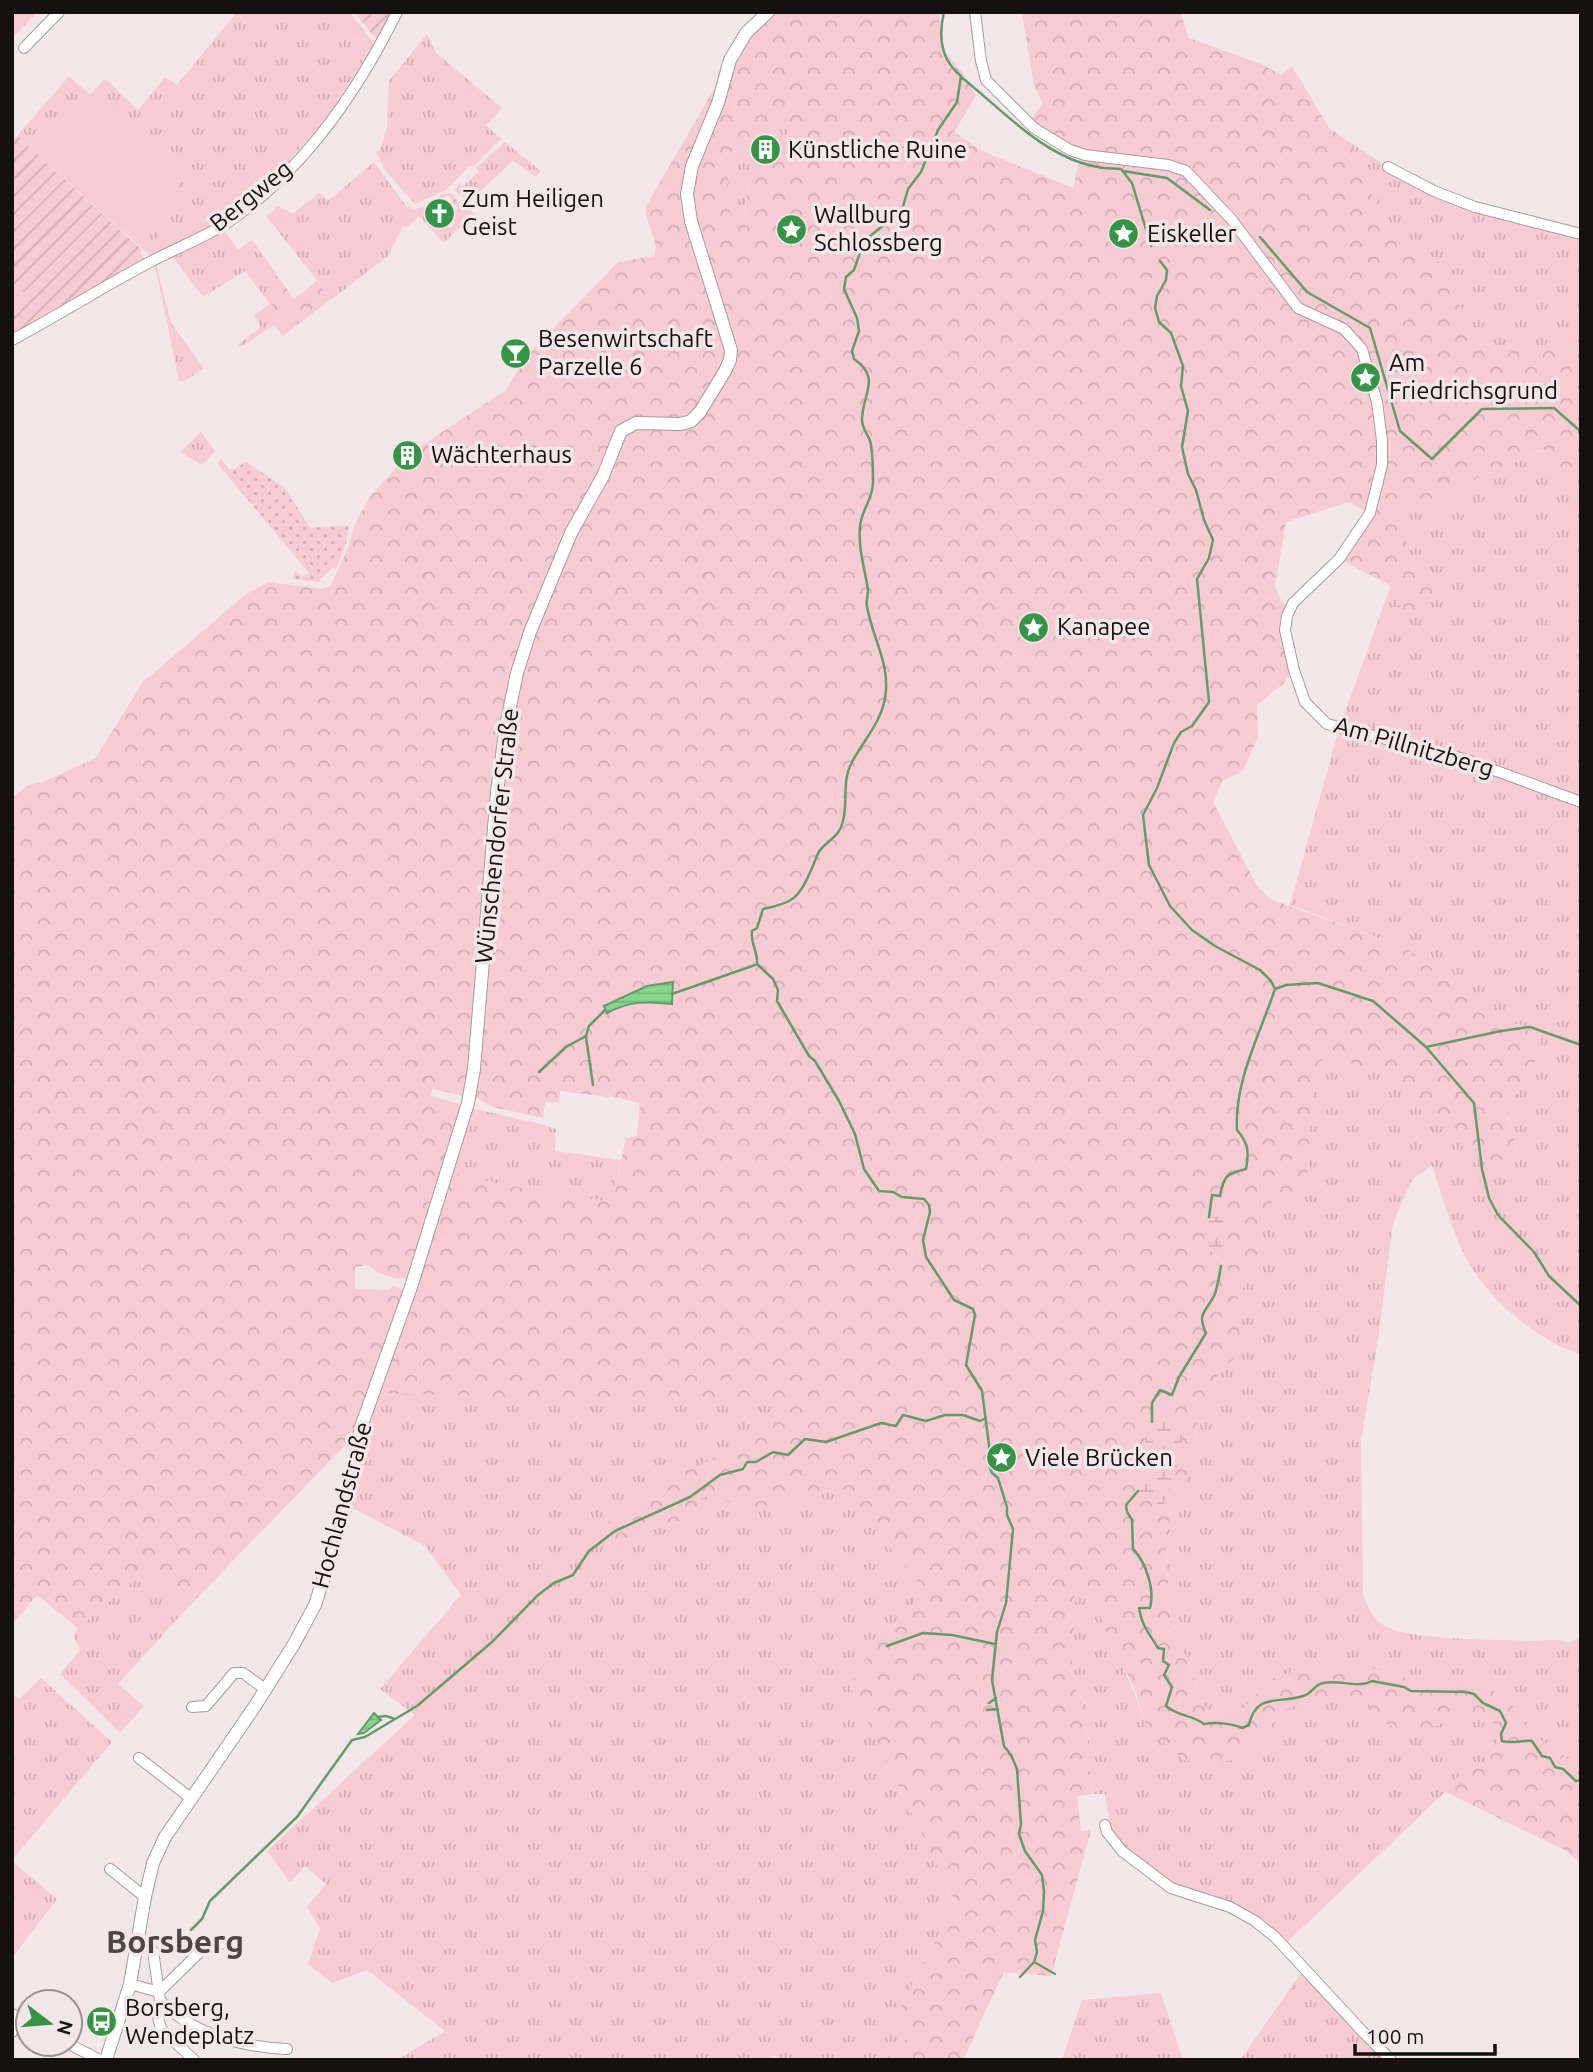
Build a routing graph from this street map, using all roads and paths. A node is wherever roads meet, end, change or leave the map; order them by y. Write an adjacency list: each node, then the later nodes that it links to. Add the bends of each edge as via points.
1 (59, 12): 5 (street)
2 (397, 12): 8 (street, Bergweg, via 374,59 331,124 273,185 227,222)
3 (768, 12): 10 (street, Wünschendorfer Straße, via 738,45 689,181 688,207 730,360 713,394 691,421 636,423 621,431 530,632 506,726 497,792 468,1103 411,1287)
4 (975, 12): 9 (street, Am Pillnitzberg, via 986,80 1034,128 1070,150 1186,171 1232,220 1298,309 1344,329 1362,349 1377,402 1382,466 1370,513 1339,559 1293,603 1287,616 1285,630 1305,702 1327,724 1339,729 1464,760)
5 (24, 48)
6 (1388, 167): 7 (street, via 1475,207)
7 (1581, 234)
8 (12, 340)
9 (1581, 802)
10 (373, 1391): 11 (street, Hochlandstraße, via 344,1512 315,1605)
11 (265, 1689): 12 (street, via 234,1673 210,1704); 14 (street, Hochlandstraße)
12 (192, 1707)
13 (139, 1758): 14 (street)
14 (192, 1799): 17 (street, Hochlandstraße, via 165,1836)
15 (1105, 1825): 28 (street, via 1122,1851 1171,1888 1230,1907 1275,1937)
16 (110, 1869): 17 (street, via 116,1881)
17 (145, 1897): 18 (street, Hochlandstraße)
18 (139, 1936): 20 (street, Hochlandstraße); 21 (street, via 153,1951)
19 (234, 1941): 21 (street, via 205,1947)
20 (130, 1984): 21 (street); 26 (street, Hochlandstraße)
21 (159, 1992): 22 (street)
22 (166, 2007): 23 (street, via 191,2027 260,2048); 27 (street, via 158,2017 159,2027)
23 (287, 2049)
24 (84, 2052): 25 (street)
25 (100, 2060)
26 (106, 2060)
27 (194, 2060)
28 (1391, 2060)

